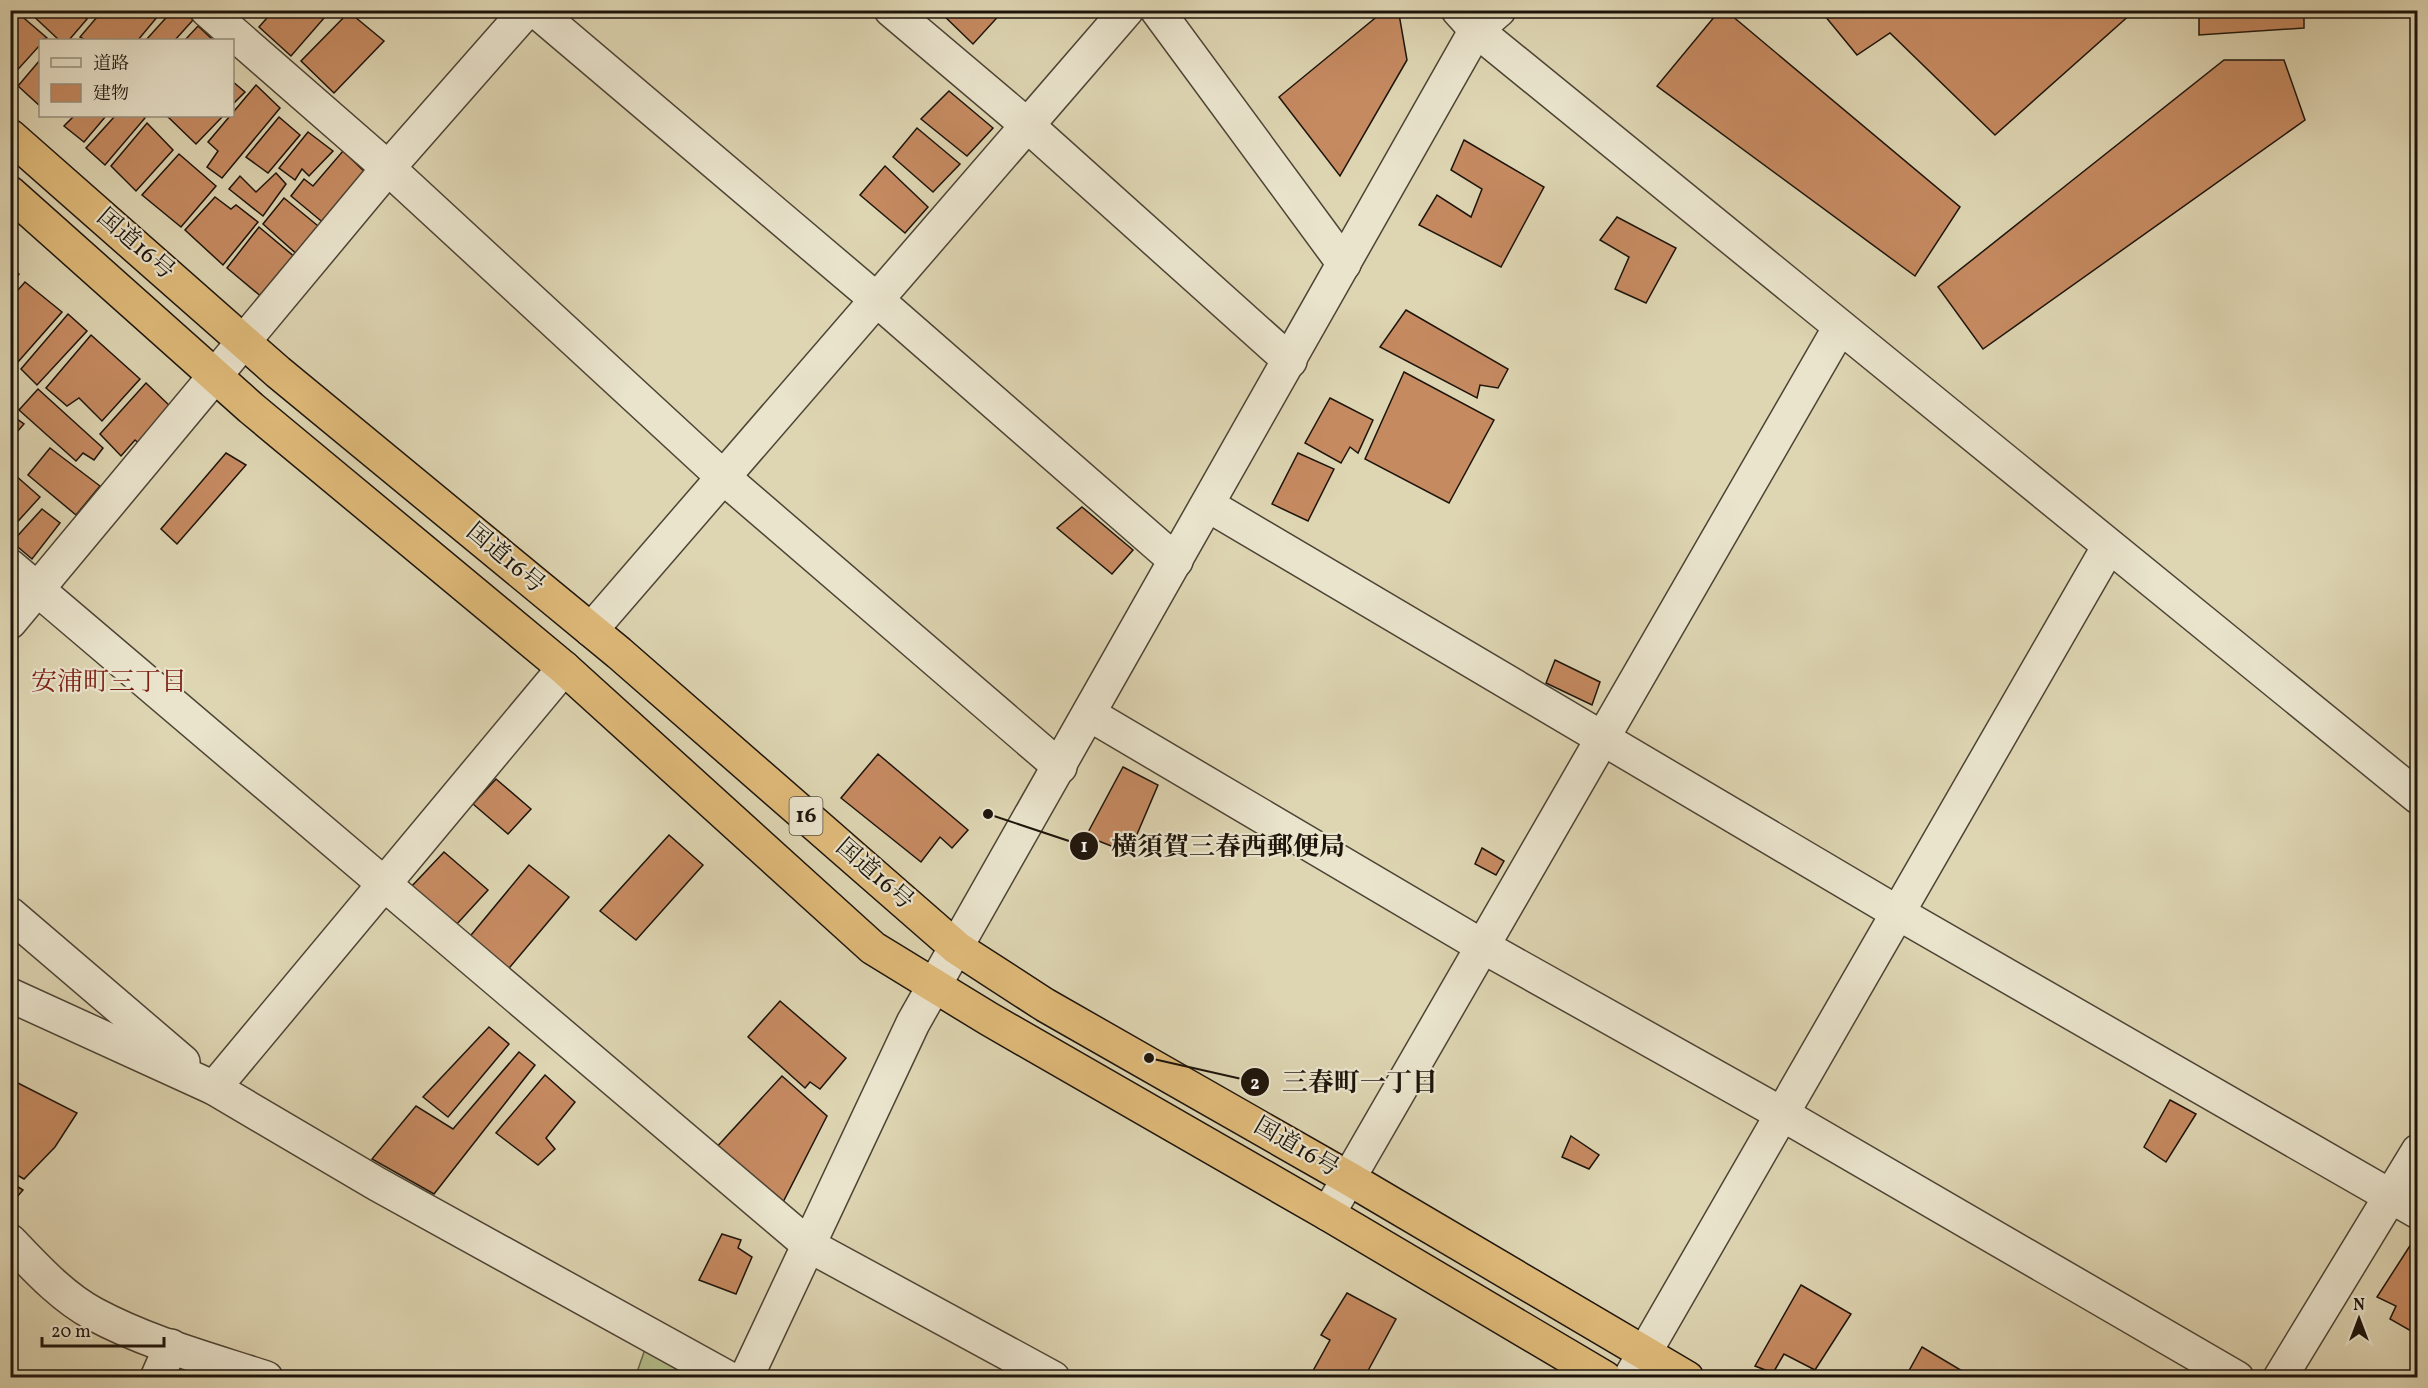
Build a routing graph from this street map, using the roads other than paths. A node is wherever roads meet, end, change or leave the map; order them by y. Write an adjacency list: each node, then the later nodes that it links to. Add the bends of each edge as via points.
1 (207, 10): 10 (street)
2 (527, 10): 10 (street)
3 (536, 10): 13 (street)
4 (891, 10): 8 (street)
5 (1127, 10): 8 (street)
6 (1157, 10): 12 (street)
7 (1478, 17): 12 (street); 14 (street)
8 (1027, 126): 13 (street); 16 (street)
9 (10, 136): 15 (highway, 国道16号 / 16)
10 (388, 168): 15 (street); 18 (street)
11 (10, 193): 17 (highway, 国道16号 / 16)
12 (1344, 264): 16 (street)
13 (877, 300): 18 (street); 21 (street)
14 (1840, 327): 20 (street); 28 (street)
15 (243, 340): 17 (street); 25 (highway, 国道16号 / 16)
16 (1290, 361): 19 (street)
17 (215, 375): 23 (street); 26 (highway, 国道16号 / 16)
18 (723, 477): 25 (street); 29 (street)
19 (1208, 505): 21 (street); 28 (street)
20 (2109, 546): 30 (street); 32 (street)
21 (1176, 561): 27 (street)
22 (10, 566): 23 (street)
23 (38, 590): 24 (street); 31 (street)
24 (10, 622)
25 (591, 630): 35 (highway, 国道16号 / 16)
26 (564, 668): 31 (street); 36 (highway, 国道16号 / 16, via 873,948)
27 (1089, 714): 29 (street); 34 (street)
28 (1602, 739): 32 (street); 34 (street)
29 (1060, 767): 35 (street)
30 (2418, 797)
31 (384, 884): 38 (street); 45 (street)
32 (1898, 914): 39 (street); 42 (street)
33 (10, 915): 38 (street)
34 (1482, 946): 39 (street); 41 (street)
35 (957, 948): 36 (street); 41 (highway, 国道16号 / 16, via 1045,1005)
36 (936, 985): 43 (highway, 国道16号 / 16); 45 (street, via 913,1023)
37 (10, 994): 38 (street)
38 (214, 1088): 50 (street, via 376,1184)
39 (1782, 1114): 47 (street); 55 (street)
40 (2418, 1151): 42 (street)
41 (1348, 1178): 43 (street); 47 (highway, 国道16号 / 16)
42 (2404, 1204): 56 (street)
43 (1328, 1214): 53 (highway, 国道16号 / 16)
44 (10, 1241): 46 (street, via 42,1275 92,1313)
45 (810, 1246): 51 (street); 52 (street)
46 (171, 1346): 48 (street); 49 (street)
47 (1637, 1365): 54 (highway, 国道16号 / 16)
48 (157, 1377)
49 (266, 1377)
50 (728, 1377)
51 (746, 1377)
52 (1053, 1377)
53 (1605, 1377)
54 (1687, 1377)
55 (2237, 1377)
56 (2280, 1377)

